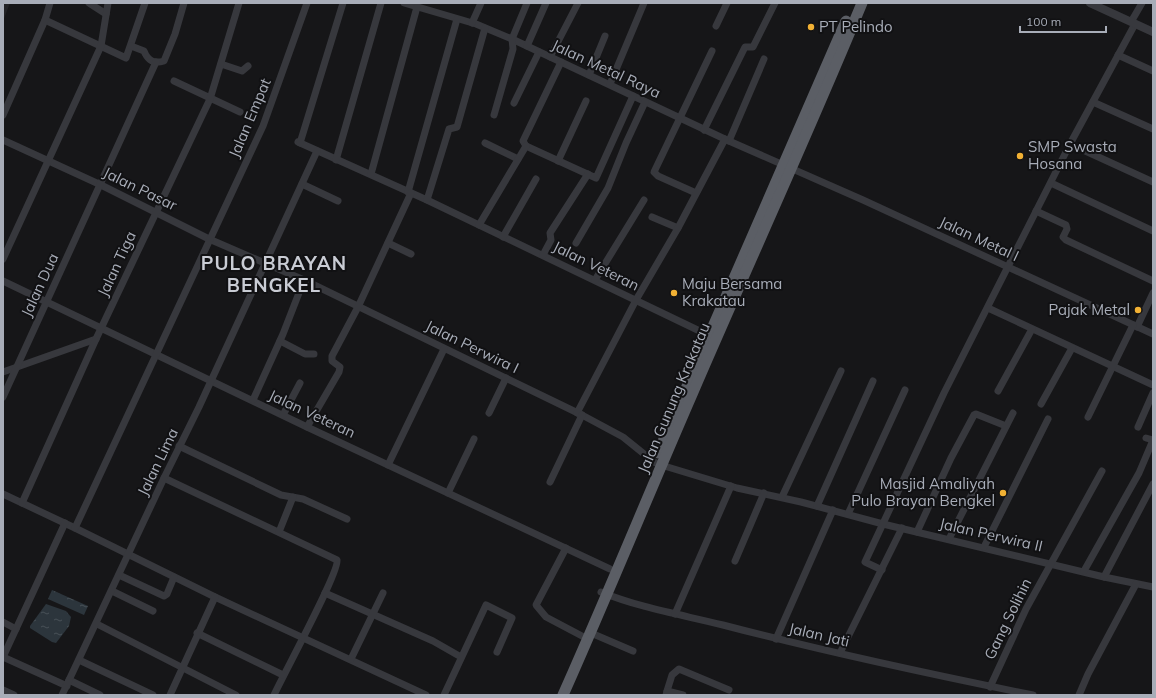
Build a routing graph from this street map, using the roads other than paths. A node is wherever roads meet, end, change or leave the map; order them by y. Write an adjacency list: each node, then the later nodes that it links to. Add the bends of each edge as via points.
1 (50, 3): 27 (street)
2 (89, 3): 25 (street)
3 (108, 3): 25 (street)
4 (145, 3): 36 (street)
5 (184, 3): 43 (street, via 164,60)
6 (239, 3): 45 (street, Jalan Tiga)
7 (307, 3): 93 (street, Jalan Empat, via 263,126)
8 (344, 3): 68 (street, Jalan Veteran, via 299,142)
9 (380, 3): 71 (street)
10 (404, 3): 23 (street, Jalan Metal Raya)
11 (432, 3): 24 (street)
12 (481, 3): 28 (street)
13 (527, 3): 34 (street)
14 (546, 3): 37 (street)
15 (578, 3): 41 (street)
16 (644, 3): 50 (street)
17 (727, 3): 30 (street)
18 (775, 3): 62 (street, via 753,47 745,47)
19 (854, 3): 73 (highway, Jalan Gunung Krakatau)
20 (862, 3): 73 (highway, Jalan Gunung Krakatau)
21 (1092, 3): 29 (street)
22 (1142, 3): 29 (street)
23 (417, 7): 24 (street, Jalan Metal Raya); 74 (street)
24 (429, 10): 26 (street, Jalan Metal Raya)
25 (106, 14): 35 (street)
26 (457, 19): 28 (street, Jalan Metal Raya); 81 (street)
27 (45, 20): 35 (street); 58 (street)
28 (472, 23): 31 (street, Jalan Metal Raya)
29 (1133, 23): 32 (street); 40 (street)
30 (716, 26)
31 (485, 28): 34 (street, Jalan Metal Raya); 83 (street, via 457,127 449,130)
32 (1153, 32)
33 (605, 36): 48 (street)
34 (512, 39): 37 (street, Jalan Metal Raya); 59 (street, via 513,49)
35 (101, 46): 36 (street, via 126,58); 70 (street)
36 (131, 46): 43 (street, via 144,51 149,59)
37 (527, 46): 39 (street, Jalan Metal Raya)
38 (712, 51): 60 (street)
39 (539, 52): 41 (street, Jalan Metal Raya); 54 (street)
40 (1118, 55): 47 (street); 56 (street)
41 (550, 57): 44 (street, Jalan Metal Raya)
42 (764, 59): 64 (street)
43 (156, 62): 80 (street, Jalan Dua)
44 (562, 62): 48 (street, Jalan Metal Raya); 67 (street, via 523,141)
45 (221, 64): 46 (street, via 239,70 244,70); 52 (street, Jalan Tiga)
46 (248, 66)
47 (1153, 71)
48 (590, 75): 50 (street, Jalan Metal Raya)
49 (174, 81): 52 (street)
50 (610, 84): 51 (street, Jalan Metal Raya)
51 (632, 96): 55 (street, Jalan Metal Raya); 75 (street, via 596,178)
52 (210, 99): 57 (street); 87 (street, Jalan Tiga)
53 (586, 101): 72 (street)
54 (514, 102)
55 (645, 102): 60 (street, Jalan Metal Raya); 95 (street, via 608,188)
56 (1092, 102): 61 (street); 66 (street)
57 (240, 112)
58 (3, 115)
59 (494, 115)
60 (680, 118): 62 (street, Jalan Metal Raya); 82 (street, via 654,172)
61 (1153, 129)
62 (704, 130): 64 (street, Jalan Metal Raya)
63 (3, 140): 70 (street, Jalan Pasar)
64 (727, 140): 73 (street, Jalan Metal Raya); 82 (street)
65 (485, 143): 69 (street)
66 (1070, 144): 77 (street); 79 (street)
67 (526, 146): 69 (street); 72 (street)
68 (317, 151): 71 (street, Jalan Veteran); 78 (street, Jalan Lima)
69 (518, 159): 89 (street)
70 (47, 160): 80 (street, Jalan Pasar); 98 (street)
71 (336, 160): 74 (street, Jalan Veteran)
72 (558, 161): 75 (street)
73 (787, 167): 100 (street, Jalan Metal I); 114 (highway, Jalan Gunung Krakatau); 148 (highway, Jalan Gunung Krakatau)
74 (371, 174): 81 (street, Jalan Veteran)
75 (588, 174): 97 (street, via 550,233 551,240)
76 (536, 179): 92 (street)
77 (1153, 182)
78 (302, 184): 85 (street); 99 (street, Jalan Lima)
79 (1051, 184): 86 (street); 91 (street)
80 (101, 185): 87 (street, Jalan Pasar); 107 (street, Jalan Dua)
81 (409, 192): 83 (street, Jalan Veteran); 94 (street)
82 (696, 193): 90 (street)
83 (427, 200): 89 (street, Jalan Veteran)
84 (644, 200): 102 (street)
85 (338, 201)
86 (1036, 211): 100 (street); 104 (street, via 1066,225 1063,237 1066,240)
87 (157, 212): 93 (street, Jalan Pasar); 111 (street, Jalan Tiga)
88 (652, 217): 90 (street)
89 (479, 225): 92 (street, Jalan Veteran)
90 (678, 228): 106 (street)
91 (1153, 232)
92 (503, 237): 97 (street, Jalan Veteran)
93 (209, 239): 99 (street, Jalan Pasar); 120 (street, Jalan Empat)
94 (388, 243): 96 (street); 108 (street)
95 (576, 243)
96 (412, 254)
97 (543, 256): 102 (street, Jalan Veteran)
98 (3, 259)
99 (265, 263): 101 (street, Jalan Perwira I); 126 (street, Jalan Lima)
100 (1008, 267): 109 (street); 110 (street, Jalan Metal I)
101 (304, 280): 108 (street, Jalan Perwira I); 116 (street)
102 (595, 280): 106 (street, Jalan Veteran)
103 (3, 281): 107 (street, Jalan Veteran)
104 (1153, 281)
105 (1153, 293): 110 (street)
106 (636, 300): 114 (street, Jalan Veteran); 138 (street)
107 (46, 302): 111 (street, Jalan Veteran); 122 (street, Jalan Dua)
108 (358, 307): 118 (street, Jalan Perwira I); 143 (street, via 332,358 340,370)
109 (988, 308): 112 (street); 166 (street, via 945,391)
110 (1135, 326): 113 (street, Jalan Metal I); 121 (street)
111 (102, 328): 115 (street, Jalan Tiga); 120 (street, Jalan Veteran)
112 (1032, 329): 117 (street); 131 (street)
113 (1153, 334)
114 (708, 335): 148 (highway, Jalan Gunung Krakatau)
115 (96, 339): 122 (street); 160 (street, Jalan Tiga)
116 (280, 341): 119 (street, via 305,354); 134 (street)
117 (1072, 348): 121 (street); 135 (street)
118 (444, 349): 125 (street, Jalan Perwira I); 149 (street)
119 (314, 354)
120 (156, 355): 126 (street, Jalan Veteran); 167 (street, Jalan Empat)
121 (1113, 366): 129 (street); 140 (street)
122 (17, 367): 124 (street); 133 (street, Jalan Dua)
123 (841, 371): 159 (street)
124 (3, 372)
125 (506, 378): 136 (street); 138 (street, Jalan Perwira I)
126 (211, 380): 134 (street, Jalan Veteran); 147 (street, Jalan Lima)
127 (873, 381): 161 (street)
128 (300, 383): 139 (street)
129 (1153, 385)
130 (905, 390): 163 (street)
131 (998, 391)
132 (1153, 393): 144 (street)
133 (3, 397)
134 (253, 400): 139 (street, Jalan Veteran)
135 (1041, 404)
136 (489, 413)
137 (1013, 413): 142 (street)
138 (580, 414): 148 (street, Jalan Perwira I, via 623,437); 152 (street)
139 (283, 415): 143 (street, Jalan Veteran)
140 (1088, 417)
141 (1048, 418): 172 (street)
142 (1006, 426): 170 (street, via 974,415); 171 (street)
143 (307, 427): 149 (street, Jalan Veteran)
144 (1138, 427)
145 (1146, 438): 179 (street, via 1153,440 1139,473)
146 (474, 439): 155 (street)
147 (179, 446): 151 (street, Jalan Lima); 158 (street, via 281,495)
148 (658, 464): 154 (street, Jalan Perwira II); 177 (highway, Jalan Gunung Krakatau); 188 (highway, Jalan Gunung Krakatau)
149 (388, 465): 155 (street, Jalan Veteran)
150 (1102, 471): 176 (street, Gang Solihin)
151 (164, 478): 169 (street); 174 (street, Jalan Lima)
152 (550, 482)
153 (1153, 484): 182 (street)
154 (730, 486): 157 (street, Jalan Perwira II); 192 (street)
155 (448, 493): 173 (street, Jalan Veteran)
156 (3, 494): 160 (street)
157 (764, 494): 159 (street, Jalan Perwira II); 175 (street)
158 (293, 497): 164 (street); 169 (street)
159 (782, 497): 161 (street, Jalan Perwira II)
160 (22, 503): 165 (street)
161 (817, 506): 162 (street, Jalan Perwira II)
162 (833, 510): 163 (street, Jalan Perwira II); 199 (street)
163 (848, 514): 166 (street, Jalan Perwira II)
164 (347, 519)
165 (65, 523): 167 (street); 195 (street)
166 (883, 524): 168 (street, Jalan Perwira II); 178 (street, via 866,562)
167 (75, 528): 174 (street)
168 (902, 528): 170 (street, Jalan Perwira II); 178 (street)
169 (279, 532): 186 (street, via 337,560)
170 (917, 532): 171 (street, Jalan Perwira II)
171 (949, 539): 172 (street, Jalan Perwira II)
172 (984, 547): 176 (street, Jalan Perwira II)
173 (566, 548): 177 (street, Jalan Veteran); 197 (street, via 536,605 546,617)
174 (129, 555): 180 (street, Jalan Lima); 181 (street)
175 (735, 561)
176 (1051, 563): 179 (street, Jalan Perwira II); 210 (street, Gang Solihin, via 1026,609)
177 (610, 568): 188 (highway, Jalan Gunung Krakatau)
178 (882, 570): 202 (street)
179 (1084, 571): 182 (street, Jalan Perwira II)
180 (119, 575): 181 (street, via 164,596); 185 (street, Jalan Lima)
181 (174, 577): 189 (street)
182 (1104, 577): 183 (street, Jalan Perwira II)
183 (1136, 584): 184 (street, Jalan Perwira II); 227 (street)
184 (1153, 587)
185 (112, 591): 190 (street); 194 (street, Jalan Lima)
186 (325, 593): 191 (street); 198 (street)
187 (383, 593): 191 (street)
188 (604, 593): 192 (street, Jalan Jati); 197 (highway, Jalan Gunung Krakatau)
189 (215, 597): 196 (street); 198 (street)
190 (154, 611)
191 (372, 614): 204 (street, via 433,641); 205 (street)
192 (675, 614): 199 (street, Jalan Jati)
193 (3, 622): 195 (street)
194 (97, 624): 206 (street, Jalan Lima); 207 (street)
195 (16, 628): 203 (street)
196 (197, 633): 207 (street); 208 (street)
197 (586, 634): 200 (street); 223 (highway, Jalan Gunung Krakatau); 224 (highway, Jalan Gunung Krakatau)
198 (303, 636): 205 (street); 208 (street)
199 (776, 639): 202 (street, Jalan Jati)
200 (633, 651)
201 (497, 652): 204 (street, via 512,618 486,605)
202 (840, 653): 210 (street, Jalan Jati)
203 (3, 657): 209 (street)
204 (461, 657): 222 (street)
205 (351, 659): 221 (street)
206 (79, 660): 209 (street, Jalan Lima); 217 (street)
207 (181, 668): 218 (street); 219 (street)
208 (283, 675): 220 (street)
209 (68, 683): 215 (street, Jalan Lima); 216 (street)
210 (990, 687): 226 (street, Jalan Jati)
211 (3, 690): 214 (street)
212 (729, 690): 213 (street, via 679,669 672,675)
213 (667, 693): 225 (street)
214 (14, 695)
215 (62, 695)
216 (100, 695)
217 (152, 695)
218 (170, 695)
219 (236, 695)
220 (274, 695)
221 (426, 695)
222 (444, 695)
223 (556, 695)
224 (563, 695)
225 (683, 695)
226 (1033, 695)
227 (1079, 695)

